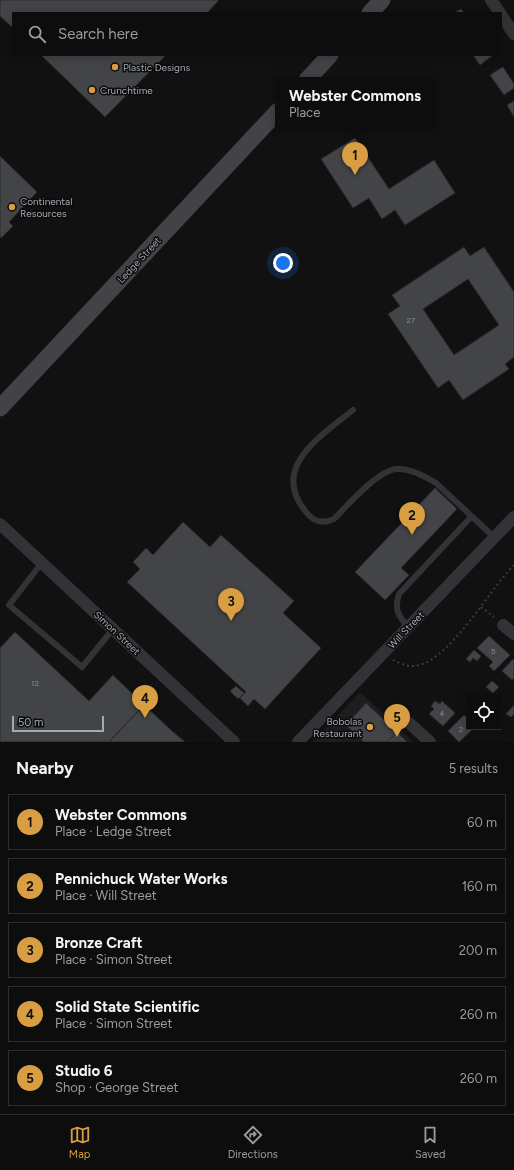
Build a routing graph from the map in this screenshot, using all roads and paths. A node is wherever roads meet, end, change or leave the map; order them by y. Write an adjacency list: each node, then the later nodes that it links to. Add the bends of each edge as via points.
1 (382, 0): 3 (street)
2 (491, 0): 4 (street)
3 (371, 12)
4 (499, 12)
5 (502, 17): 6 (street)
6 (514, 34)
7 (329, 56): 8 (street)
8 (310, 77)
9 (275, 114): 10 (street, Ledge Street)
10 (0, 408)
11 (353, 410): 12 (lane, via 312,444 295,467 292,480 294,494 309,516 317,521 327,522 334,519 384,473 404,469 425,476 436,483)
12 (470, 517): 15 (lane); 20 (lane, via 399,594 397,611)
13 (514, 517): 15 (street, Will Street)
14 (0, 524): 16 (street, Simon Street)
15 (494, 538): 20 (street, Will Street)
16 (42, 564): 21 (street, Simon Street); 21 (lane, via 9,605 82,667)
17 (514, 565): 18 (path)
18 (481, 607): 19 (path); 23 (path, via 440,653 420,665 410,666)
19 (503, 624): 22 (street)
20 (408, 627): 23 (street, Will Street)
21 (113, 629): 25 (street, Simon Street)
22 (514, 634)
23 (381, 655): 26 (street, Will Street)
24 (408, 722): 27 (street)
25 (234, 742)
26 (298, 742)
27 (430, 742)

